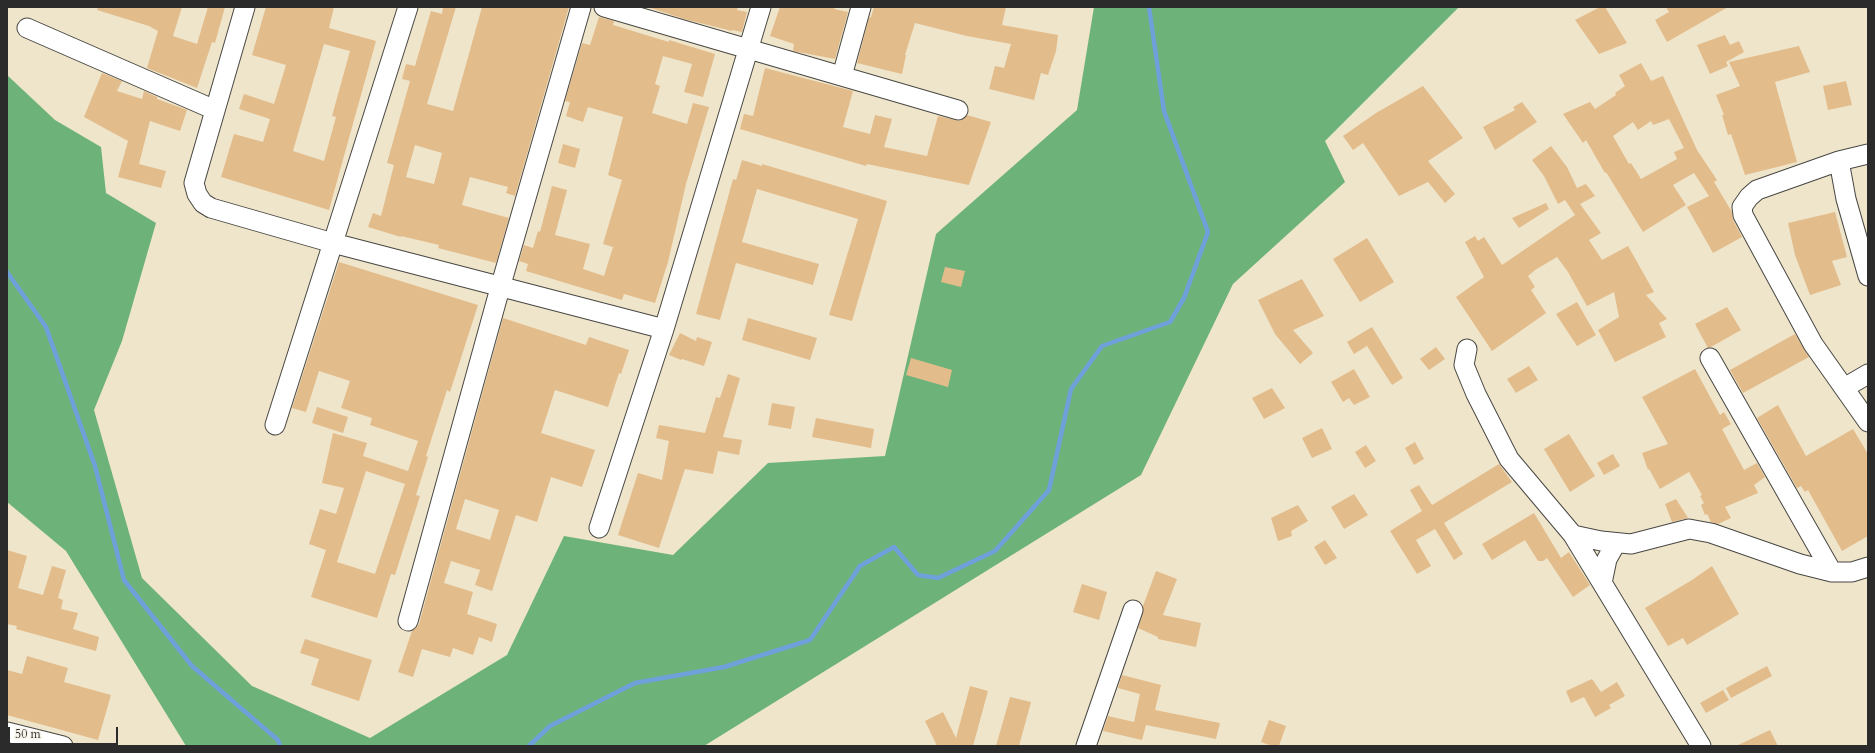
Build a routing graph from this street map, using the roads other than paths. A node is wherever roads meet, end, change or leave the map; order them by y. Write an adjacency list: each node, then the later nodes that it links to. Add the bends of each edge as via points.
1 (245, 7): 10 (street)
2 (408, 7): 14 (street)
3 (581, 7): 16 (street)
4 (604, 7): 8 (street)
5 (761, 7): 8 (street)
6 (861, 7): 9 (street)
7 (27, 28): 10 (street)
8 (747, 49): 9 (street); 17 (street)
9 (842, 76): 11 (street)
10 (215, 110): 14 (street, via 194,183 196,194 203,203)
11 (958, 110)
12 (1868, 154): 13 (street)
13 (1840, 161): 15 (street, via 1846,199); 21 (street, via 1757,190 1742,207 1743,215 1813,344)
14 (333, 244): 16 (street); 23 (street)
15 (1868, 276)
16 (500, 288): 17 (street); 31 (street)
17 (664, 329): 24 (street)
18 (1467, 349): 25 (street, via 1464,365 1509,459)
19 (1710, 358): 28 (street)
20 (1868, 374): 21 (street)
21 (1844, 388): 22 (street)
22 (1868, 422)
23 (275, 425)
24 (599, 528)
25 (1573, 535): 26 (street); 29 (street)
26 (1616, 543): 28 (street, via 1631,544 1689,529 1711,533 1800,564); 29 (street, via 1607,559)
27 (1868, 567): 28 (street, via 1852,572)
28 (1832, 572)
29 (1602, 583): 35 (street)
30 (1133, 610): 34 (street)
31 (408, 621)
32 (7, 732): 33 (street)
33 (63, 746)
34 (1086, 746)
35 (1701, 746)

